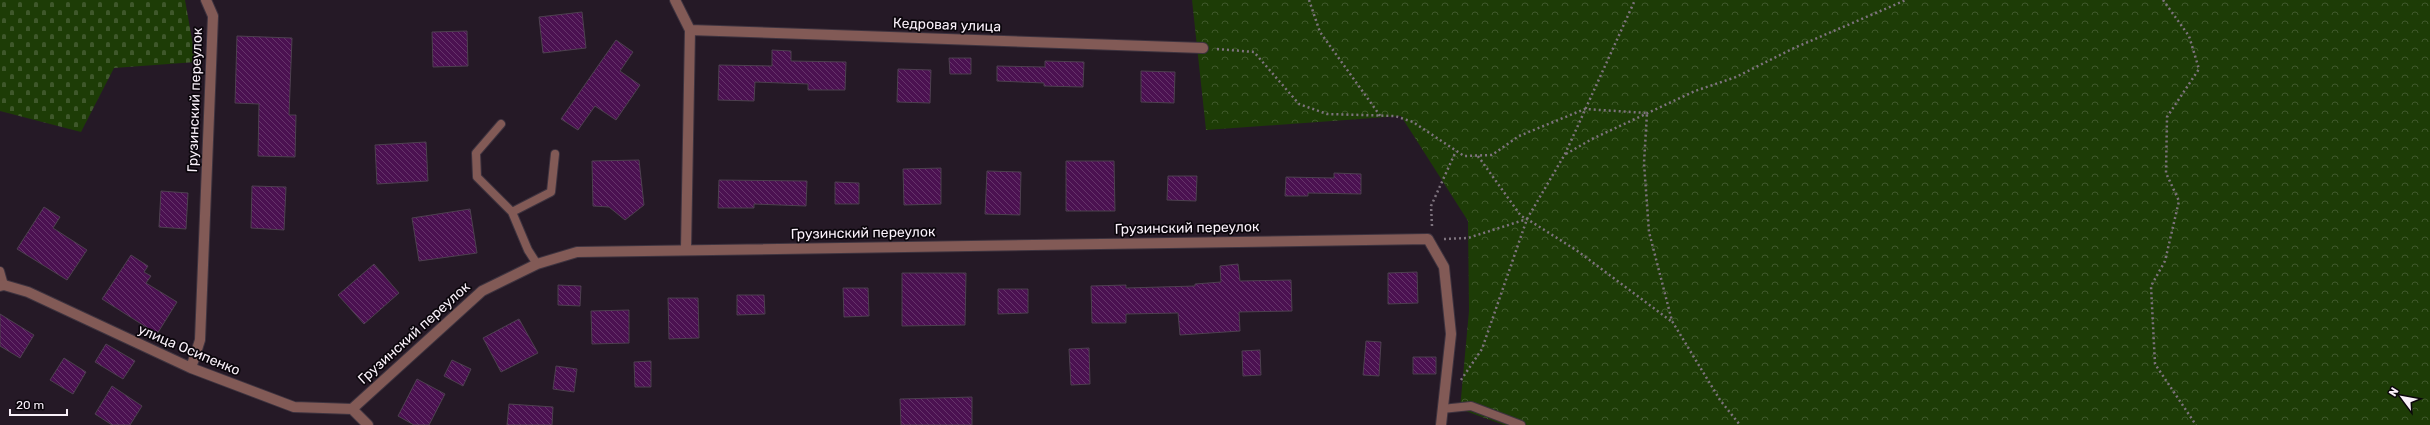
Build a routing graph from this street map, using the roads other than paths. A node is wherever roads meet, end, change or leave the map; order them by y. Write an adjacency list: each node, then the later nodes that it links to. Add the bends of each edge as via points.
1 (206, 0): 12 (street, Грузинский переулок, via 213,16 200,340)
2 (675, 0): 3 (street)
3 (690, 30): 4 (street, Кедровая улица); 8 (street)
4 (1203, 48)
5 (502, 124): 7 (lane, via 476,153 477,177)
6 (555, 154): 7 (lane, via 551,192)
7 (512, 212): 9 (lane, via 528,250)
8 (686, 249): 9 (street, Грузинский переулок, via 577,252); 14 (street, Грузинский переулок, via 1428,239 1444,268 1451,334)
9 (538, 264): 13 (street, Грузинский переулок, via 482,291)
10 (0, 271): 11 (lane)
11 (2, 285): 12 (street, улица Осипенко, via 28,292)
12 (191, 368): 13 (street, улица Осипенко, via 294,407)
13 (352, 409): 15 (street)
14 (1442, 409): 16 (street); 17 (lane, via 1470,406)
15 (368, 425)
16 (1441, 425)
17 (1521, 425)

